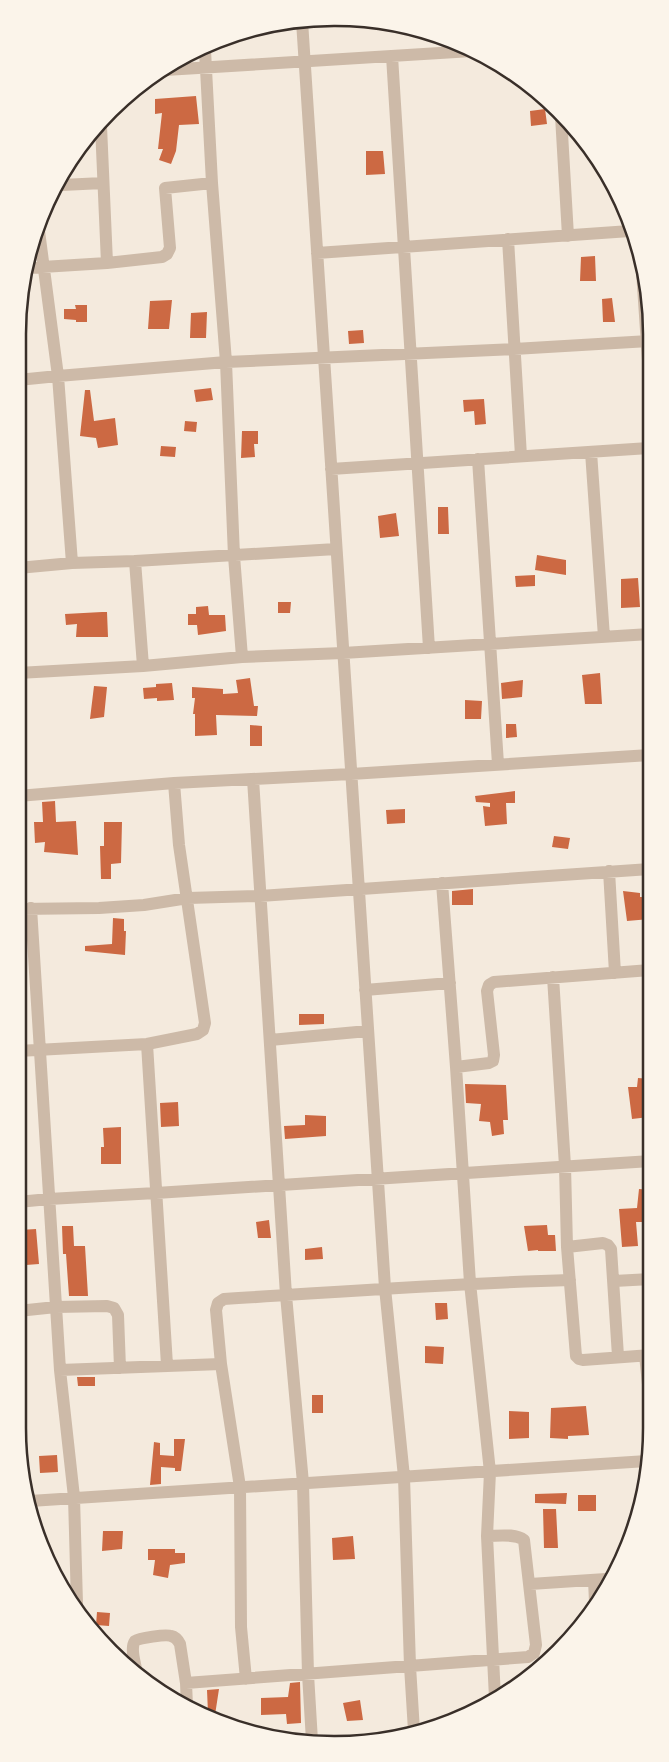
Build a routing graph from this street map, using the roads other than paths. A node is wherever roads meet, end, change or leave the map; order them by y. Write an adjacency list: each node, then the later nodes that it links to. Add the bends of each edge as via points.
1 (302, 28): 5 (street)
2 (446, 48): 4 (street)
3 (206, 55): 6 (street)
4 (392, 56): 5 (street); 17 (street)
5 (304, 61): 6 (street); 18 (street)
6 (207, 66): 7 (street); 11 (street)
7 (179, 69)
8 (562, 127): 14 (street)
9 (101, 133): 10 (street)
10 (103, 182): 12 (street); 19 (street)
11 (212, 183): 19 (street, via 165,188 170,248 167,254); 26 (street)
12 (65, 185)
13 (625, 231): 14 (street)
14 (568, 236): 15 (street)
15 (508, 239): 17 (street); 23 (street)
16 (41, 242): 20 (street)
17 (403, 247): 18 (street); 24 (street)
18 (317, 253): 25 (street)
19 (107, 263): 20 (street)
20 (45, 267): 21 (street); 27 (street)
21 (34, 268)
22 (643, 341): 23 (street)
23 (514, 349): 24 (street); 31 (street)
24 (410, 353): 25 (street); 33 (street)
25 (323, 359): 26 (street); 34 (street)
26 (226, 362): 27 (street); 36 (street)
27 (58, 376): 28 (street); 38 (street)
28 (26, 379)
29 (643, 448): 30 (street)
30 (591, 452): 31 (street); 41 (street)
31 (521, 456): 32 (street)
32 (478, 459): 33 (street); 42 (street)
33 (417, 464): 34 (street); 43 (street)
34 (331, 470): 35 (street)
35 (336, 549): 36 (street); 44 (street)
36 (234, 556): 37 (street); 45 (street)
37 (136, 561): 38 (street); 46 (street)
38 (72, 563): 39 (street)
39 (26, 567)
40 (643, 634): 41 (street)
41 (604, 637): 42 (street)
42 (490, 644): 43 (street); 49 (street)
43 (429, 648): 44 (street)
44 (343, 654): 45 (street); 50 (street)
45 (242, 657): 46 (street)
46 (143, 666): 47 (street)
47 (26, 673)
48 (643, 755): 49 (street)
49 (498, 764): 50 (street)
50 (351, 774): 51 (street); 57 (street)
51 (253, 779): 52 (street); 58 (street)
52 (174, 783): 53 (street); 59 (street, via 179,845)
53 (26, 795)
54 (643, 870): 55 (street)
55 (609, 872): 56 (street); 63 (street)
56 (442, 883): 57 (street); 65 (street)
57 (359, 888): 58 (street); 66 (street)
58 (260, 896): 59 (street); 68 (street)
59 (188, 898): 61 (street, via 99,908); 69 (street, via 205,1023 197,1034)
60 (26, 908): 61 (street)
61 (31, 908): 70 (street)
62 (643, 971): 63 (street)
63 (616, 973): 64 (street)
64 (553, 977): 72 (street, via 490,985 493,1061); 74 (street)
65 (450, 983): 66 (street); 72 (street)
66 (365, 990): 67 (street)
67 (368, 1031): 68 (street); 76 (street)
68 (270, 1040): 77 (street)
69 (147, 1044): 70 (street); 78 (street)
70 (40, 1049): 71 (street); 79 (street)
71 (26, 1050)
72 (456, 1067): 75 (street)
73 (643, 1161): 74 (street)
74 (565, 1166): 75 (street); 81 (street)
75 (464, 1172): 76 (street); 85 (street)
76 (378, 1179): 77 (street); 86 (street)
77 (279, 1184): 78 (street); 87 (street)
78 (156, 1193): 79 (street); 93 (street)
79 (49, 1199): 80 (street); 88 (street)
80 (26, 1201)
81 (567, 1247): 82 (street); 84 (street, via 608,1244)
82 (570, 1280): 85 (street); 91 (street, via 576,1356 583,1360)
83 (643, 1280): 84 (street)
84 (614, 1282): 91 (street)
85 (470, 1283): 86 (street); 97 (street)
86 (385, 1288): 87 (street); 98 (street)
87 (286, 1295): 92 (street, via 224,1299 218,1303); 99 (street)
88 (56, 1307): 89 (street); 94 (street, via 114,1308 118,1315); 95 (street)
89 (26, 1310)
90 (643, 1355): 91 (street)
91 (618, 1356)
92 (221, 1364): 93 (street); 100 (street)
93 (168, 1365): 94 (street)
94 (120, 1368): 95 (street)
95 (60, 1370): 101 (street)
96 (641, 1461): 97 (street)
97 (490, 1472): 98 (street); 103 (street)
98 (404, 1477): 99 (street); 109 (street)
99 (303, 1483): 100 (street); 110 (street)
100 (240, 1487): 101 (street); 111 (street, via 241,1627)
101 (74, 1497): 102 (street); 106 (street)
102 (35, 1501)
103 (487, 1536): 105 (street, via 515,1536 524,1540); 107 (street)
104 (600, 1580): 105 (street)
105 (530, 1584): 107 (street, via 534,1653 528,1657)
106 (77, 1597)
107 (492, 1659): 109 (street); 113 (street)
108 (135, 1662): 112 (street, via 134,1642 170,1635 180,1644)
109 (410, 1666): 110 (street); 115 (street)
110 (308, 1674): 111 (street); 116 (street)
111 (246, 1679): 112 (street)
112 (186, 1683): 114 (street)
113 (494, 1691)
114 (187, 1698)
115 (414, 1725)
116 (312, 1735)

